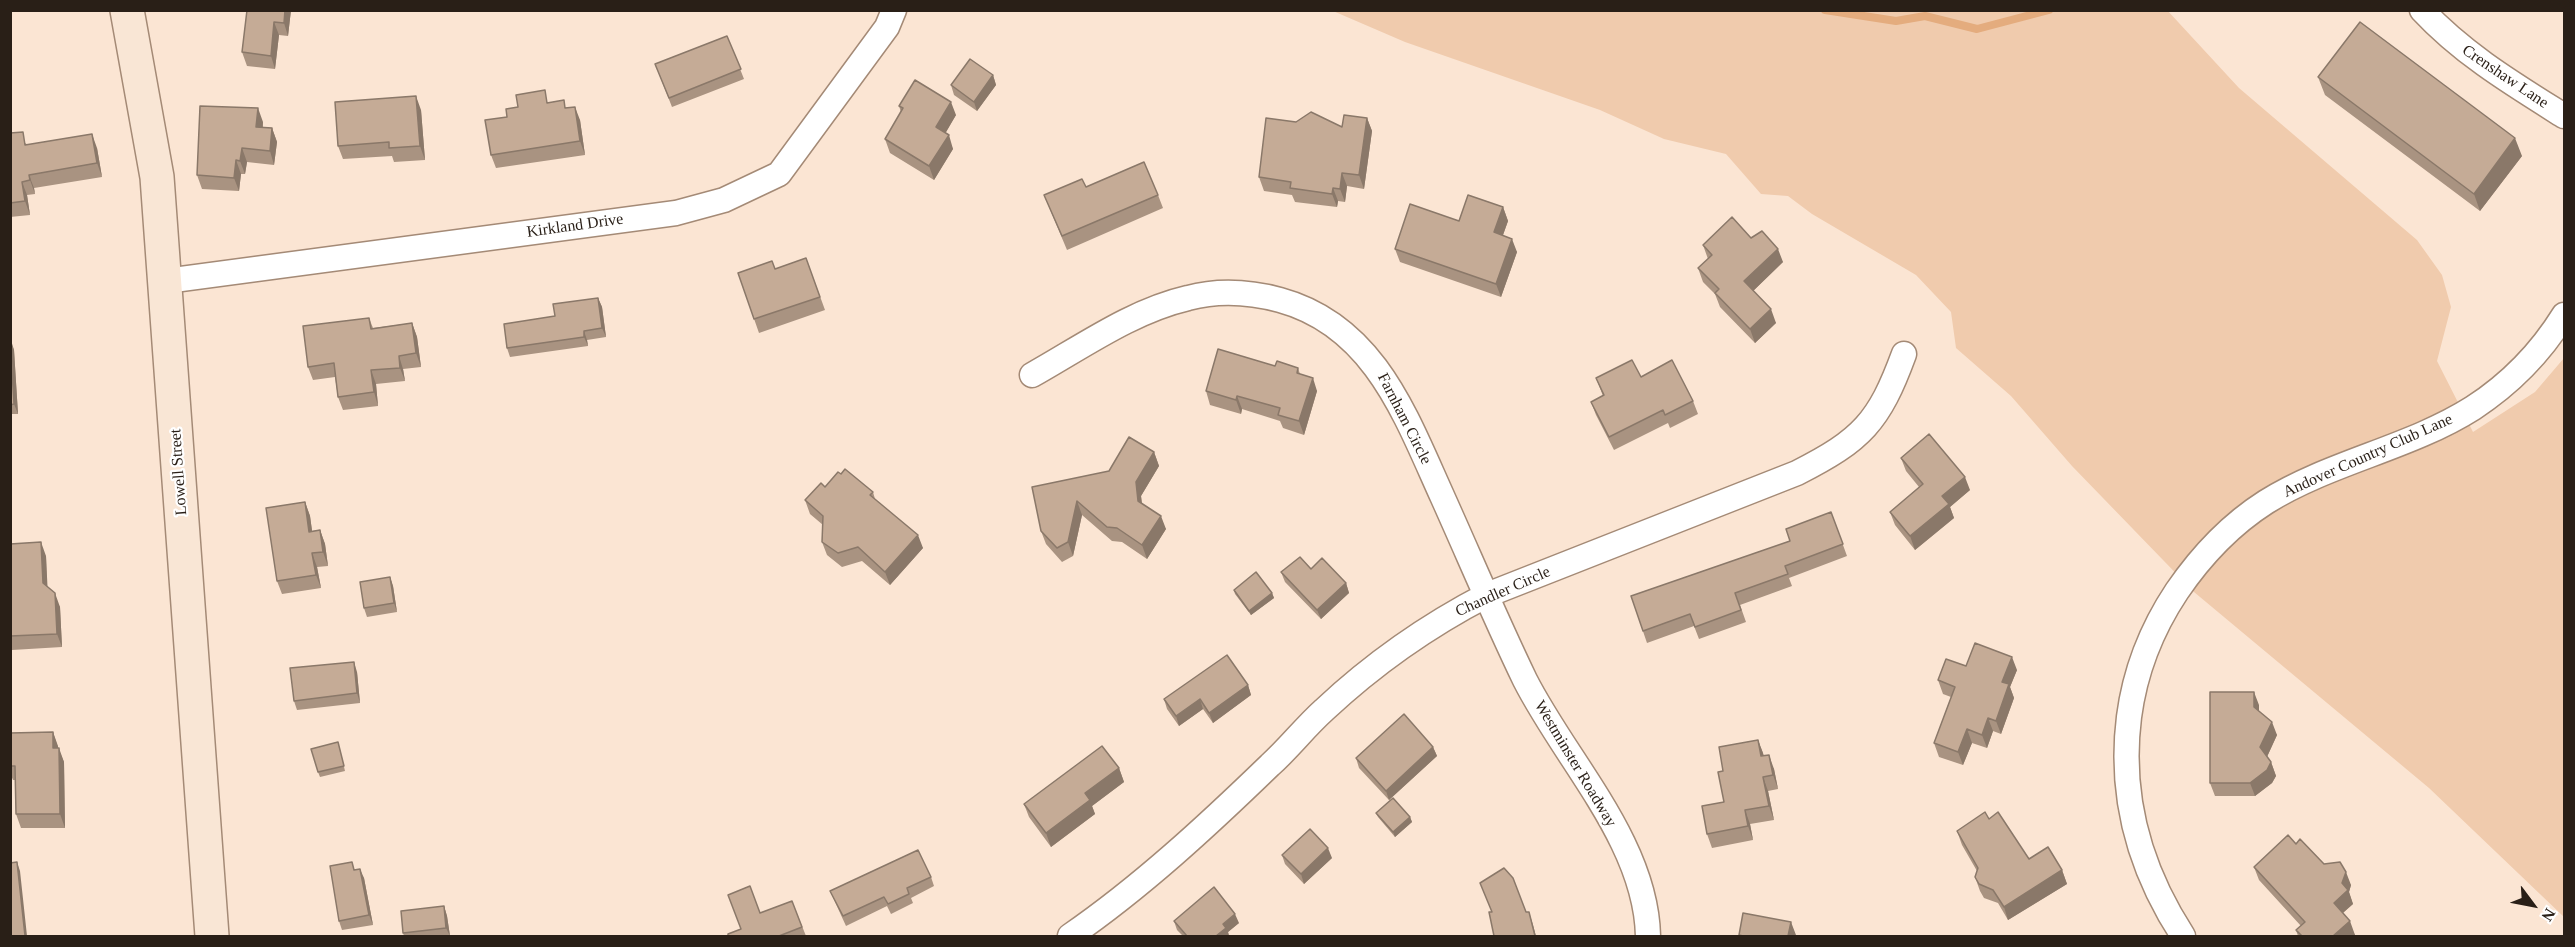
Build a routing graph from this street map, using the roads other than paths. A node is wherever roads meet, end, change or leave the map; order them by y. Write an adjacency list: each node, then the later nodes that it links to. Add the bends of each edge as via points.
1 (127, 10): 5 (main road, Lowell Street, via 157,177)
2 (894, 10): 5 (street, Kirkland Drive, via 887,27 779,174 724,200 676,213)
3 (2422, 10): 4 (street, Crenshaw Lane, via 2441,31 2485,66)
4 (2565, 116)
5 (165, 282): 10 (main road, Lowell Street)
6 (2565, 315): 13 (street, Andover Country Club Lane, via 2523,367 2472,408 2266,502 2225,533 2194,565 2168,604 2146,645 2132,689 2126,779 2143,861 2159,899)
7 (1904, 354): 9 (street, Chandler Circle, via 1884,403 1871,423 1842,449 1797,473)
8 (1032, 375): 9 (street, Farnham Circle, via 1148,311 1191,297 1253,294 1313,313 1355,341 1386,380)
9 (1487, 595): 11 (street, Chandler Circle, via 1455,612 1364,675 1201,830); 12 (street, Westminster Roadway, via 1526,682 1631,859 1648,919)
10 (212, 936)
11 (1070, 936)
12 (1648, 936)
13 (2183, 936)

